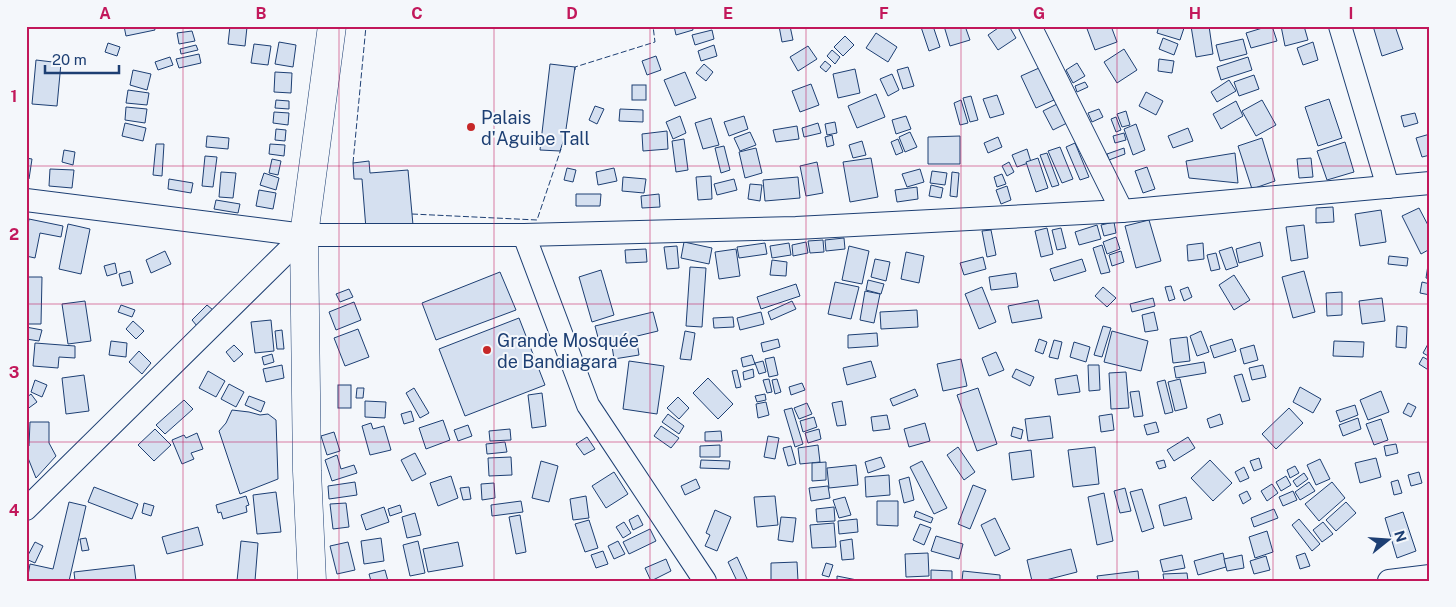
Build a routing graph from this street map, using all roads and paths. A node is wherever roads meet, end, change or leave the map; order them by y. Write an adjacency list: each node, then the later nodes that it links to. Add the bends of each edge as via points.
1 (332, 26): 8 (main road)
2 (1030, 26): 7 (street)
3 (1340, 26): 5 (street)
4 (1430, 183): 5 (street)
5 (1388, 187): 7 (street)
6 (26, 200): 8 (street)
7 (1122, 211): 9 (street, via 796,228)
8 (304, 235): 9 (street); 10 (street); 12 (main road)
9 (524, 235): 13 (street, via 588,405)
10 (26, 509)
11 (1430, 576): 14 (street)
12 (312, 581)
13 (705, 581)
14 (1389, 581)

